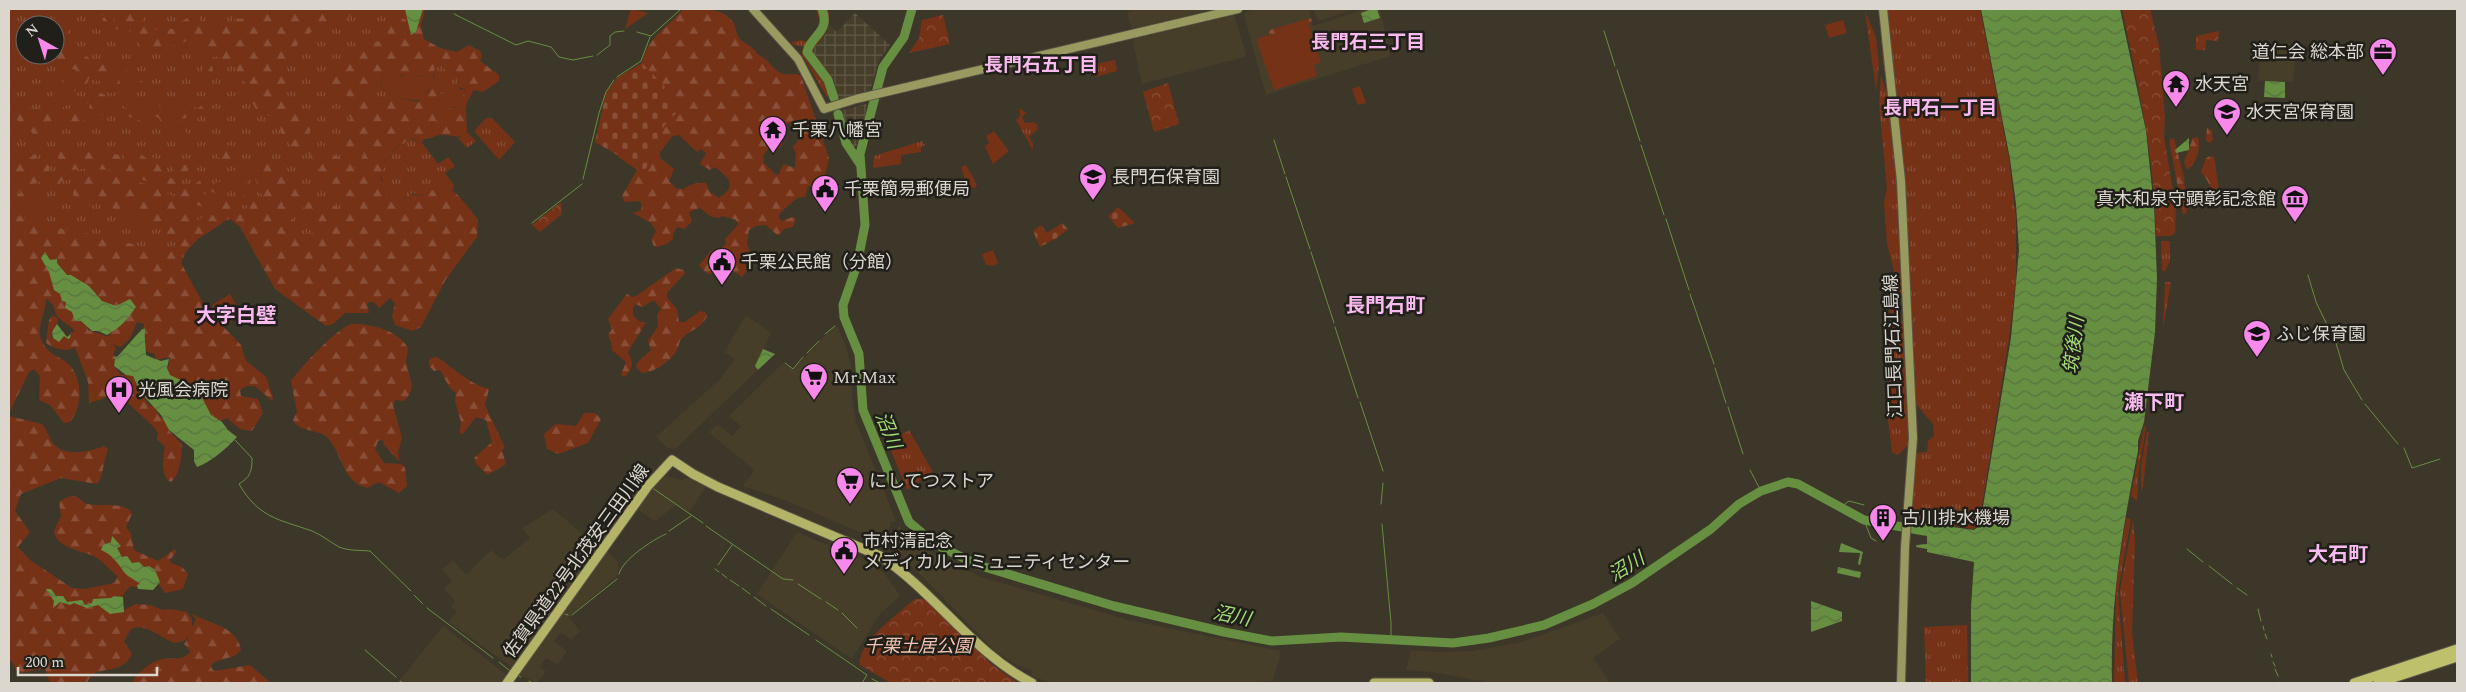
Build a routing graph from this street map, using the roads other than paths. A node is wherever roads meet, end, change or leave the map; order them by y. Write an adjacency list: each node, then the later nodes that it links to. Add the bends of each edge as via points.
1 (752, 9): 2 (main road, via 798,59 824,109)
2 (1238, 9)
3 (1882, 9): 10 (main road, 江口長門石江島線, via 1901,181 1913,438 1905,538)
4 (2457, 649): 11 (highway)
5 (2457, 657): 12 (highway)
6 (507, 683): 7 (main road, 佐賀県道22号北茂安三田川線, via 643,493 672,460 718,486 880,556 916,582 995,661)
7 (1032, 683)
8 (1374, 683): 9 (main road)
9 (1428, 683)
10 (1901, 683)
11 (2354, 683)
12 (2378, 683)

